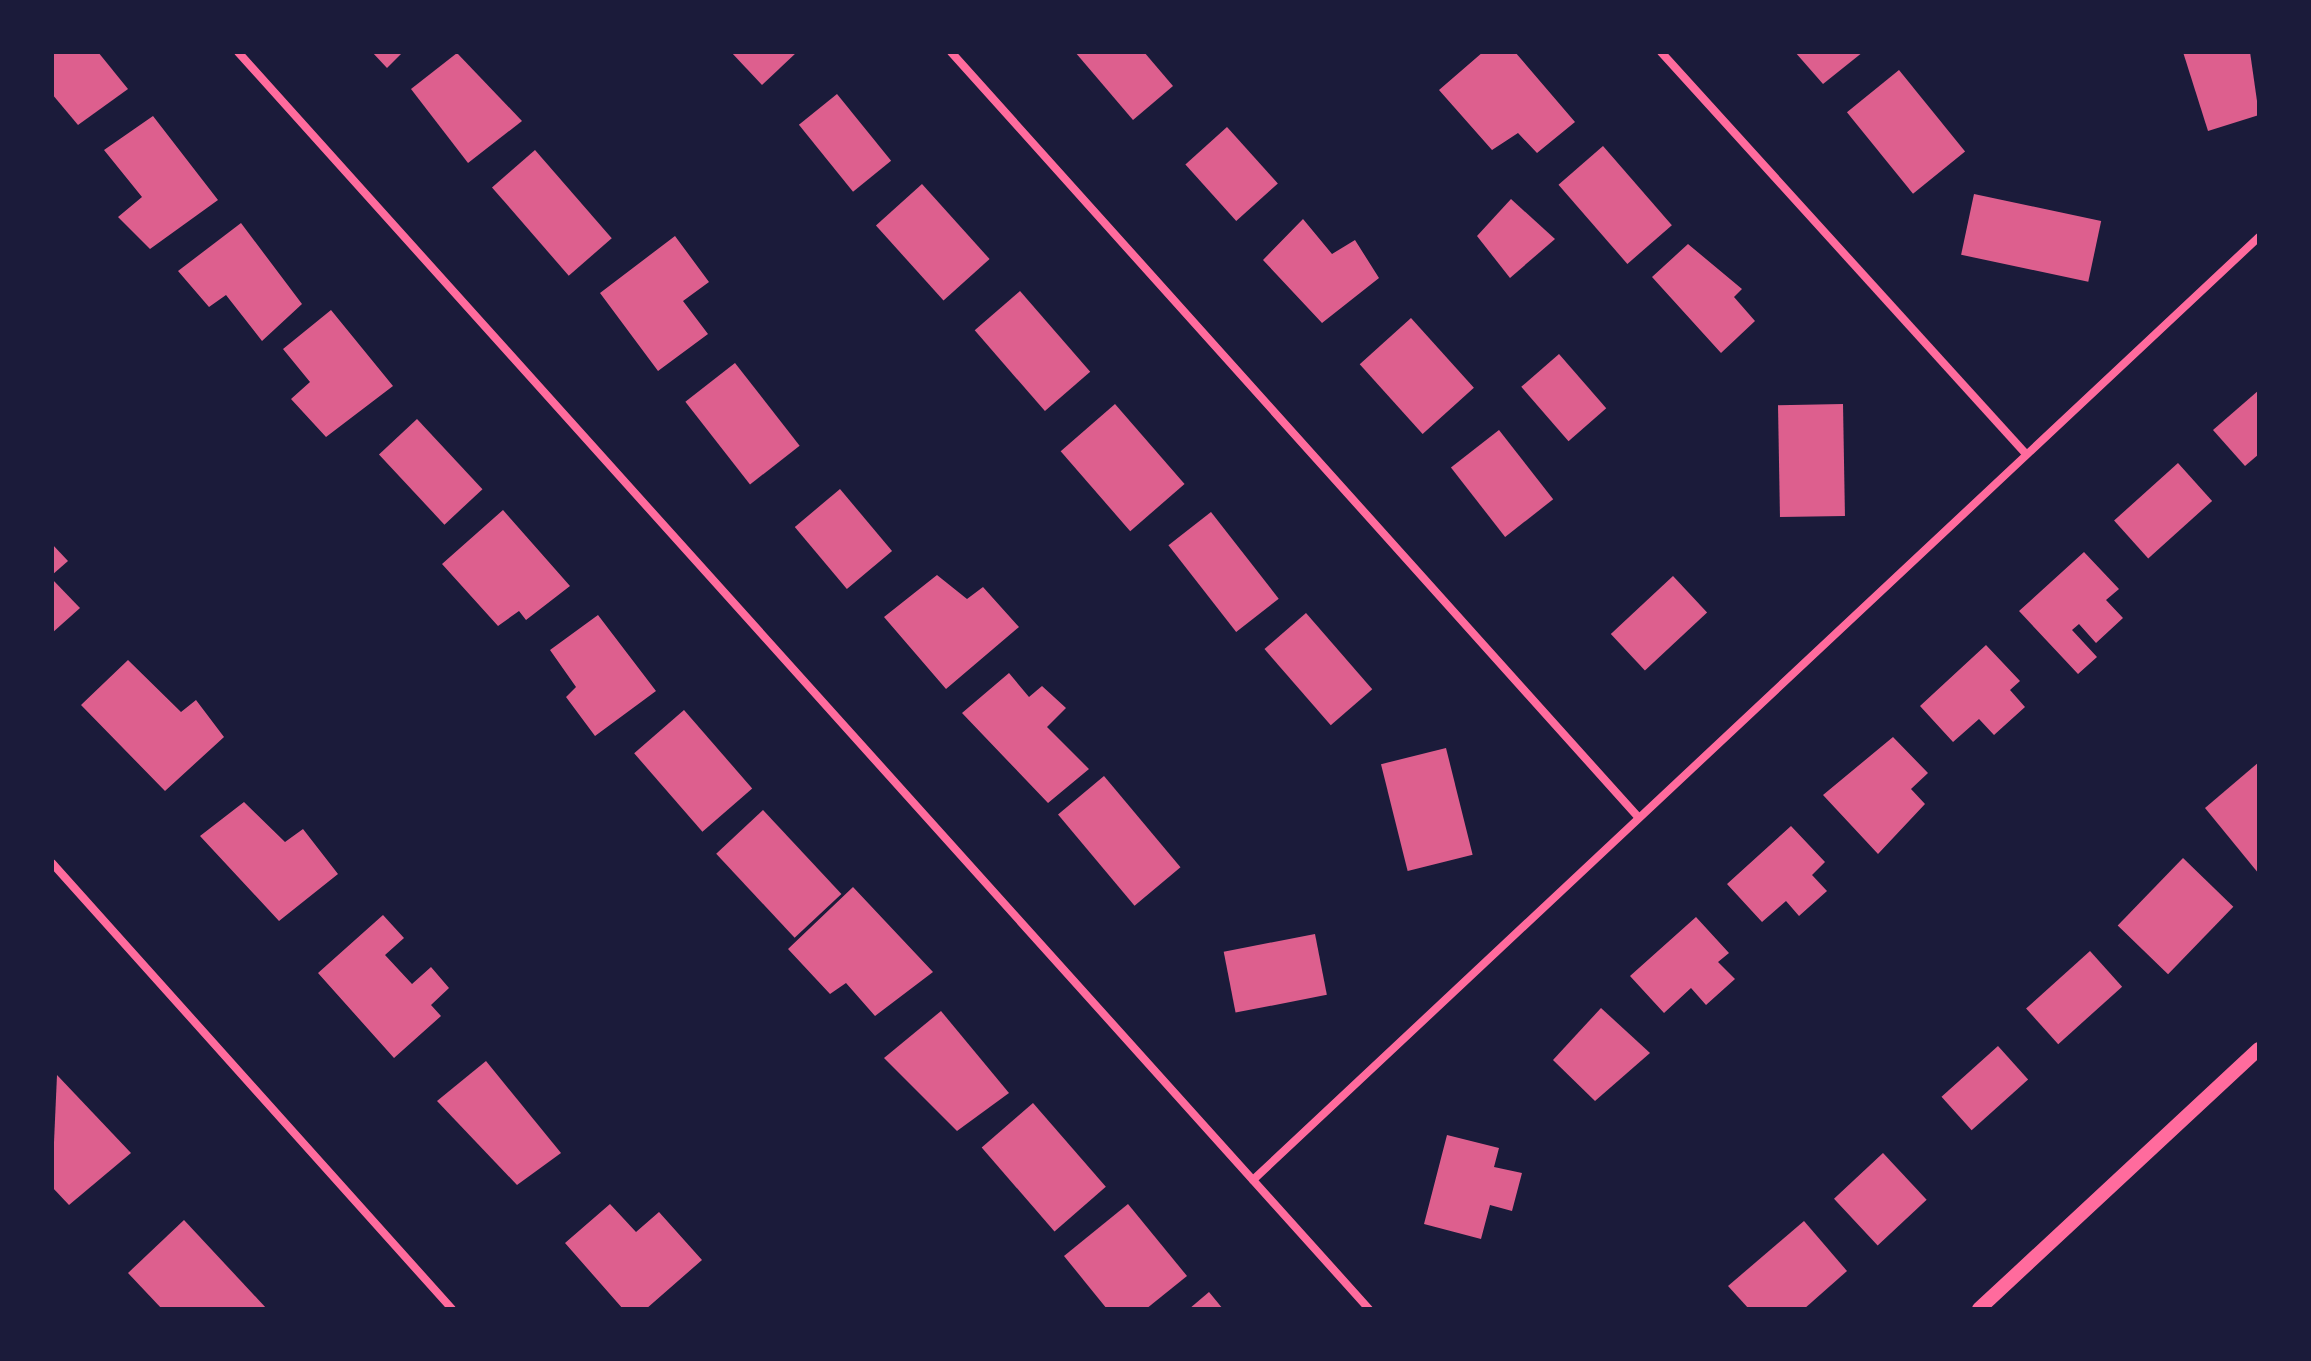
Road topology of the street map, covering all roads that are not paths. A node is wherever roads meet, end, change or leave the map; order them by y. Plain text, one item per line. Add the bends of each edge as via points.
1 (238, 52) edge
2 (951, 52) edge
3 (1661, 52) edge
4 (2259, 237) edge
5 (2026, 454) junction
6 (1638, 817) junction
7 (52, 863) edge
8 (2259, 1049) edge
9 (1253, 1180) junction
10 (452, 1309) edge
11 (1369, 1309) edge
12 (1979, 1309) edge

1 - 9 street
2 - 6 street
3 - 5 street
4 - 5 street
5 - 6 street
6 - 9 street
7 - 10 street
8 - 12 street
9 - 11 street

